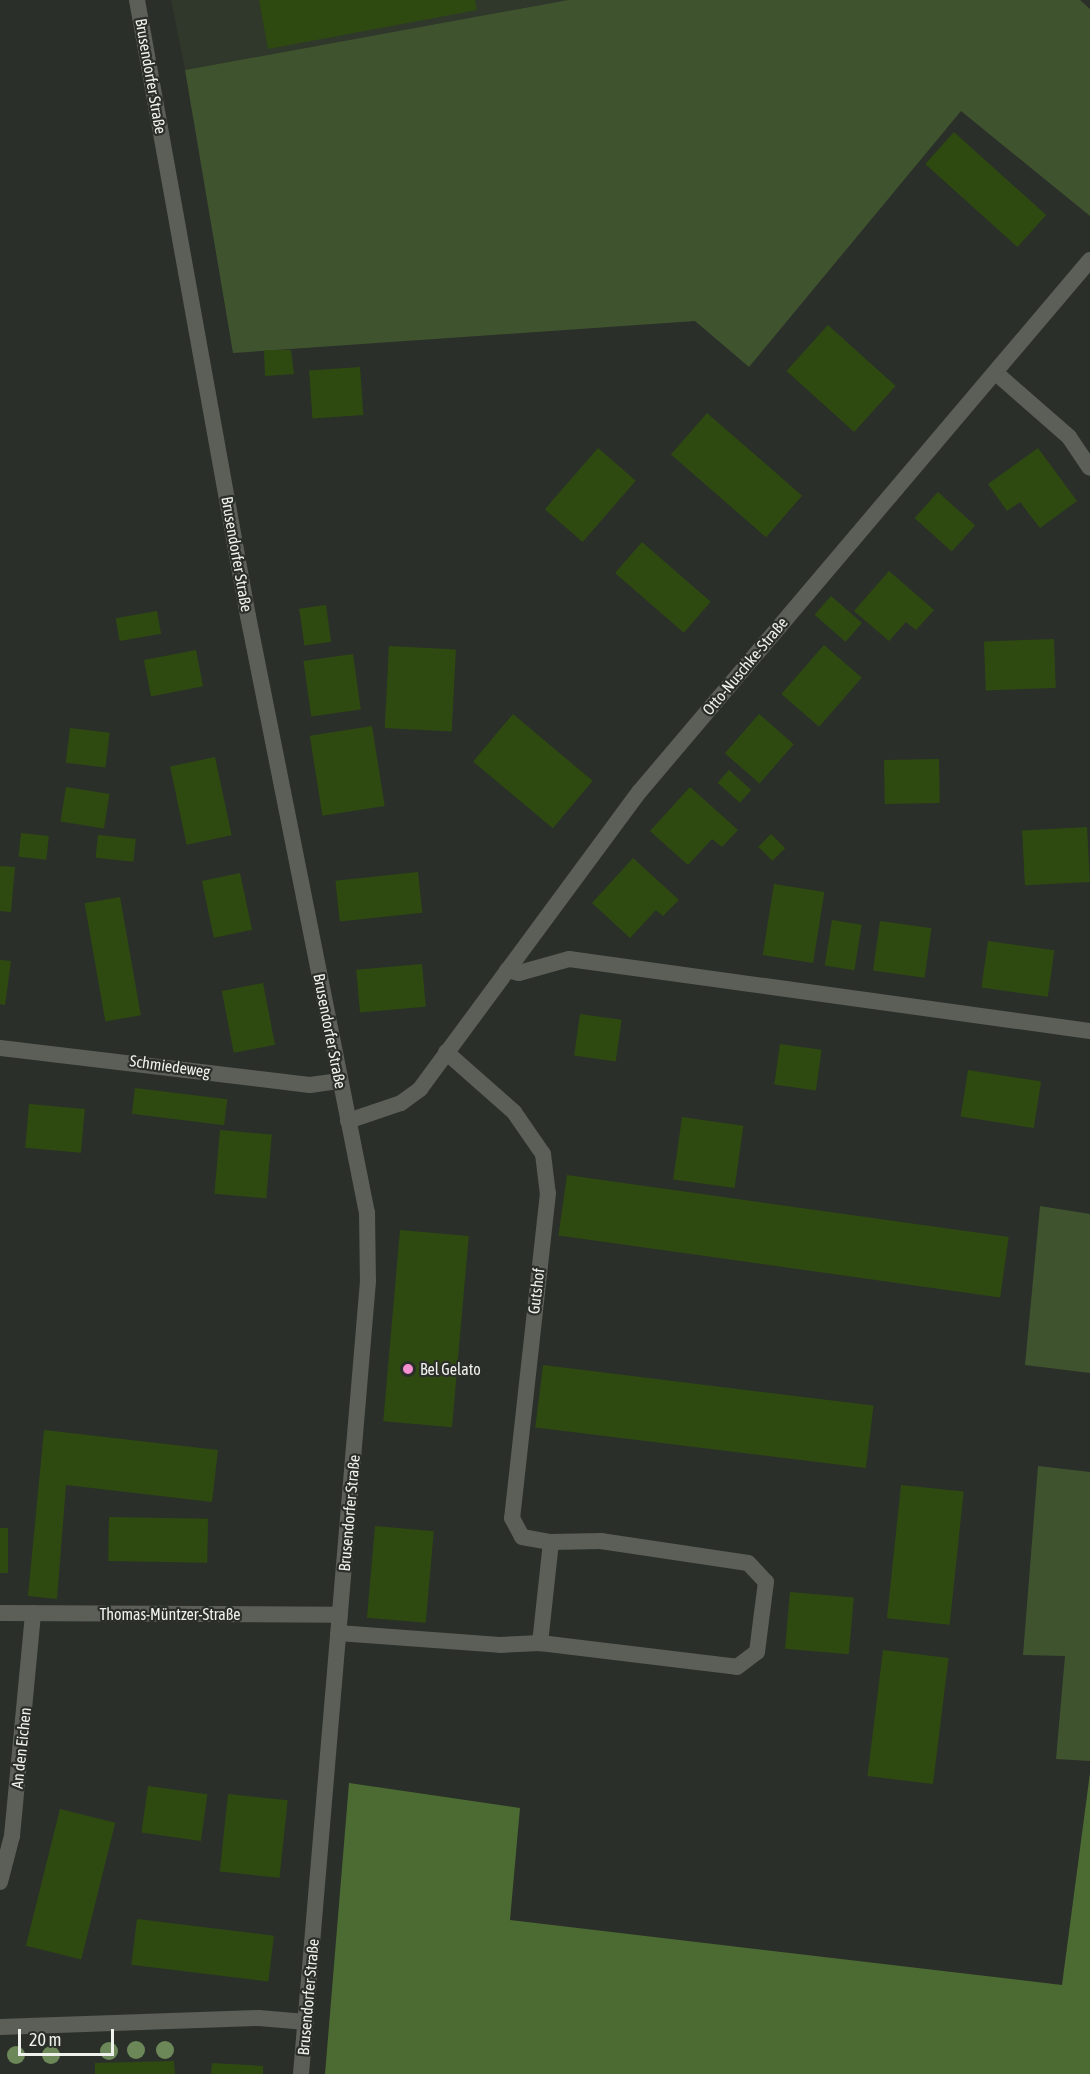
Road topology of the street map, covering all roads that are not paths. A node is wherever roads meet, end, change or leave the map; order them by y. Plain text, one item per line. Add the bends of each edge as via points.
1 (137, 0) edge
2 (1090, 260) edge
3 (996, 372) junction
4 (1090, 468) edge
5 (507, 970) junction
6 (1090, 1031) edge
7 (0, 1048) edge
8 (446, 1052) junction
9 (340, 1081) junction
10 (348, 1120) junction
11 (551, 1542) junction
12 (0, 1613) edge
13 (33, 1613) junction
14 (340, 1615) junction
15 (338, 1633) junction
16 (540, 1643) junction
17 (0, 1882) edge
18 (306, 2022) junction
19 (0, 2027) edge
20 (302, 2074) edge

1 - 9 street, Brusendorfer Straße
2 - 3 street, Otto-Nuschke-Straße
3 - 4 street via 1069,437
3 - 5 street, Otto-Nuschke-Straße via 640,792
5 - 6 street via 519,974 569,959
5 - 8 street, Otto-Nuschke-Straße
7 - 9 street, Schmiedeweg via 310,1085
8 - 10 street, Otto-Nuschke-Straße via 420,1089 401,1103
8 - 11 street, Gutshof via 514,1112 543,1154 548,1193 512,1518 522,1537
9 - 10 street, Brusendorfer Straße
10 - 14 street, Brusendorfer Straße via 367,1214 368,1281
11 - 16 street
11 - 16 street, Gutshof via 601,1541 713,1555 748,1563 766,1582 757,1652 737,1667
12 - 13 street, Thomas-Müntzer-Straße
13 - 14 street, Thomas-Müntzer-Straße
13 - 17 street, An den Eichen via 12,1836
14 - 15 street, Brusendorfer Straße
15 - 16 street, Gutshof via 500,1645
15 - 18 street, Brusendorfer Straße
18 - 19 street via 259,2018
18 - 20 street, Brusendorfer Straße

